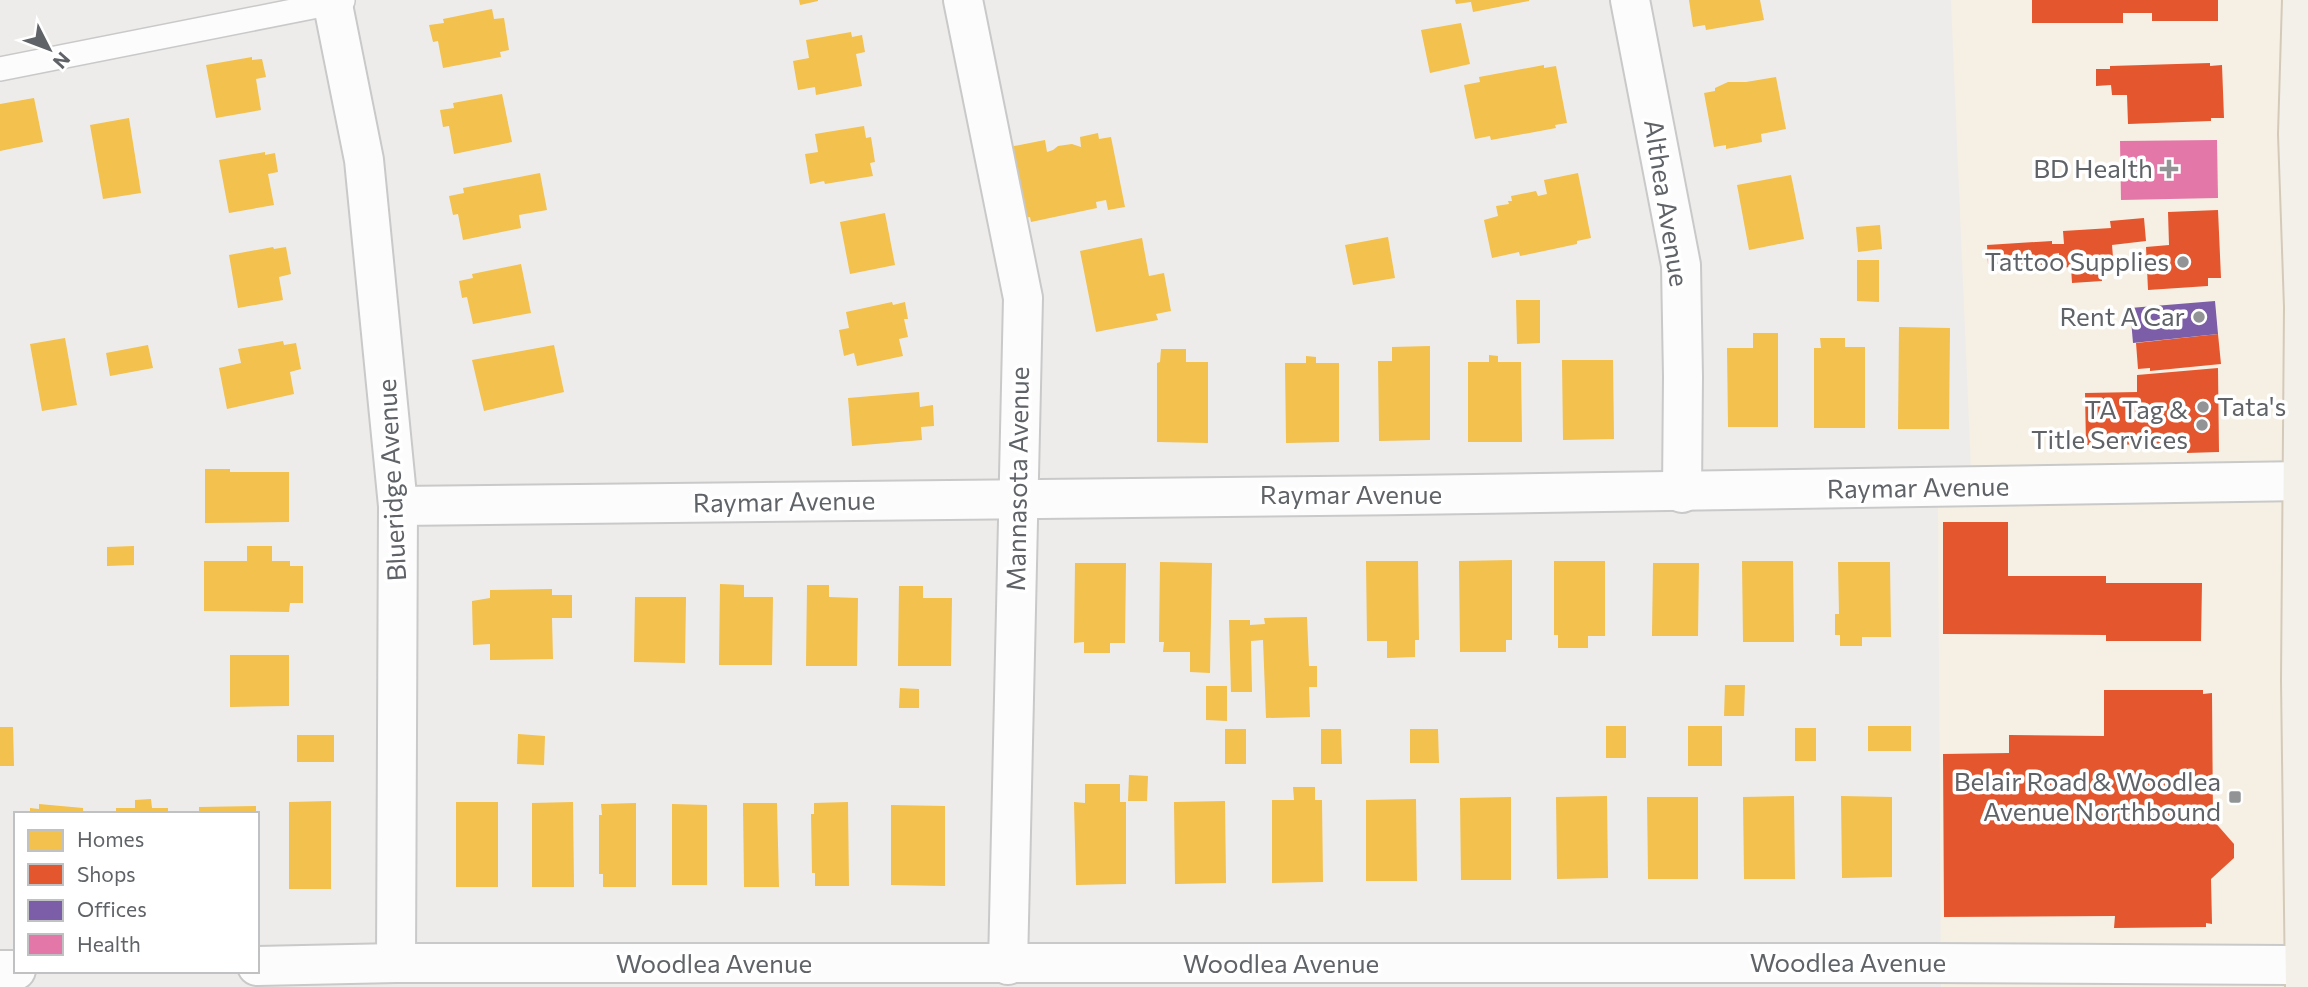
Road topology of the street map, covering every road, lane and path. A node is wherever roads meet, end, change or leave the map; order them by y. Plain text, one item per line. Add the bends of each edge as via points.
1 (963, 0) edge
2 (1630, 0) edge
3 (2302, 0) edge
4 (338, 1) edge
5 (0, 69) edge
6 (2306, 307) edge
7 (2306, 427) edge
8 (2304, 481) junction
9 (1682, 493) junction
10 (1017, 500) junction
11 (398, 506) junction
12 (396, 964) junction
13 (1008, 965) junction
14 (259, 966) edge
15 (1931, 975) edge
16 (2306, 980) edge

1 - 10 street, Mannasota Avenue via 1023,298
2 - 9 street, Althea Avenue via 1681,265
3 - 6 main road via 2298,134
4 - 5 lane
4 - 11 street, Blueridge Avenue via 364,160
6 - 7 main road
7 - 8 main road
8 - 9 street, Raymar Avenue
8 - 16 main road via 2301,681
9 - 10 street, Raymar Avenue
10 - 11 street, Raymar Avenue
10 - 13 street, Mannasota Avenue
11 - 12 street, Blueridge Avenue
12 - 13 street, Woodlea Avenue
12 - 14 street, Woodlea Avenue
13 - 15 street, Woodlea Avenue
15 - 16 street, Woodlea Avenue

